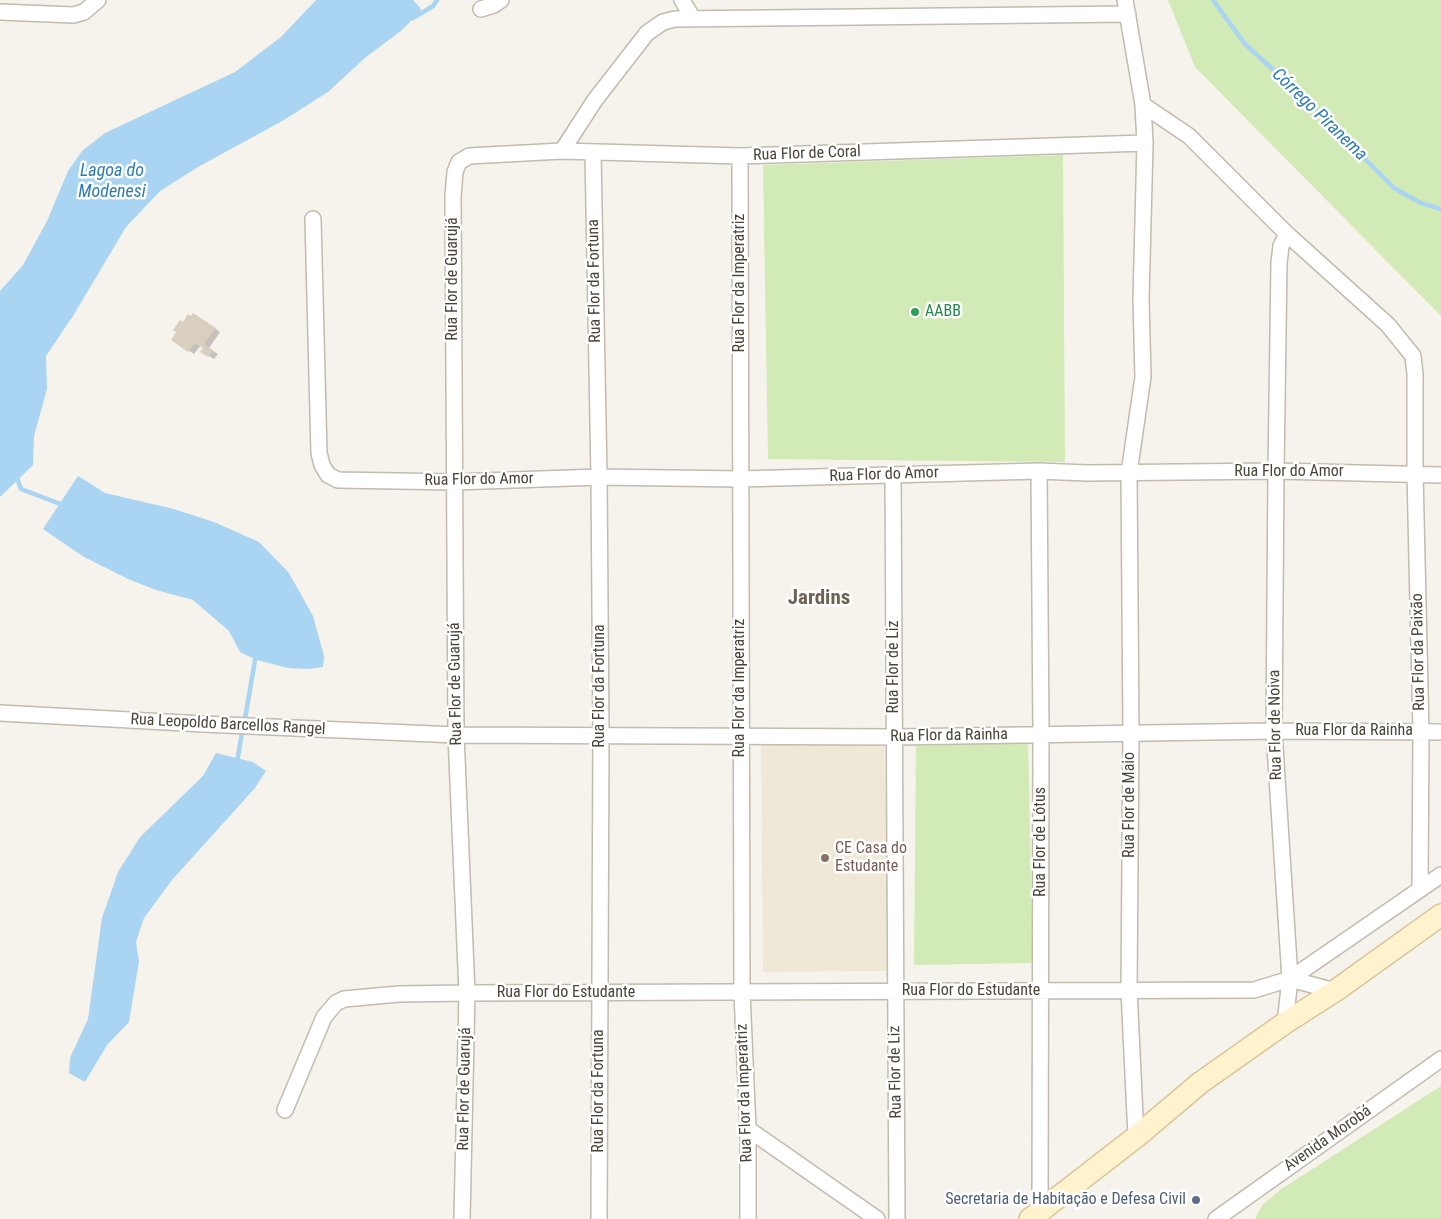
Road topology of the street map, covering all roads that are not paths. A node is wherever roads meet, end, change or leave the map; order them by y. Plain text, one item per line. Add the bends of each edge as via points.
1 (98, 0) edge
2 (501, 0) edge
3 (682, 0) edge
4 (1127, 7) edge
5 (481, 9) dead end
6 (0, 12) edge
7 (692, 17) junction
8 (1143, 105) junction
9 (1145, 143) junction
10 (562, 151) junction
11 (593, 153) junction
12 (469, 156) joint
13 (740, 156) junction
14 (313, 219) dead end
15 (1286, 234) junction
16 (1039, 471) junction
17 (1276, 471) junction
18 (1129, 473) junction
19 (1415, 474) junction
20 (893, 475) junction
21 (1441, 475) edge
22 (599, 477) junction
23 (740, 479) junction
24 (455, 482) junction
25 (0, 713) edge
26 (1274, 731) junction
27 (1421, 732) junction
28 (1441, 732) edge
29 (1131, 733) junction
30 (1041, 734) junction
31 (456, 735) junction
32 (740, 735) junction
33 (601, 736) junction
34 (895, 737) junction
35 (1441, 875) edge
36 (1420, 889) junction
37 (1441, 915) edge
38 (1290, 979) junction
39 (1129, 990) junction
40 (895, 992) junction
41 (1041, 992) junction
42 (1336, 992) junction
43 (467, 993) junction
44 (600, 993) junction
45 (742, 993) junction
46 (1285, 1023) junction
47 (1441, 1060) edge
48 (284, 1110) dead end
49 (748, 1129) junction
50 (1136, 1137) junction
51 (1035, 1216) edge
52 (462, 1219) edge
53 (599, 1219) edge
54 (748, 1219) edge
55 (877, 1219) edge
56 (897, 1219) edge
57 (1216, 1219) edge

1 - 6 street via 84,12 73,15
2 - 5 street
3 - 7 street
4 - 7 street
4 - 8 street, Rua Flor de Maio
7 - 10 street via 675,18 647,32 595,100
8 - 9 street, Rua Flor de Maio
8 - 15 street, Rua Flor da Paixão via 1189,136
9 - 13 street, Rua Flor de Coral
9 - 18 street, Rua Flor de Maio via 1141,299 1143,377
10 - 11 street, Rua Flor de Coral
10 - 12 street, Rua Flor de Coral
11 - 13 street, Rua Flor de Coral
11 - 22 street, Rua Flor da Fortuna
12 - 24 street, Rua Flor de Guarujá via 459,162 455,172 453,196
13 - 23 street, Rua Flor da Imperatriz
14 - 24 street, Rua Flor do Amor via 319,453 322,465 328,475 338,480
15 - 17 street, Rua Flor de Noiva via 1280,263
15 - 19 street, Rua Flor da Paixão via 1388,325 1412,356 1415,374
16 - 18 street, Rua Flor do Amor
16 - 20 street, Rua Flor do Amor
16 - 30 street, Rua Flor de Lótus
17 - 18 street, Rua Flor do Amor
17 - 19 street, Rua Flor do Amor
17 - 26 street, Rua Flor de Noiva
18 - 29 street, Rua Flor de Maio
19 - 21 street, Rua Flor do Amor
19 - 27 street, Rua Flor da Paixão
20 - 23 street, Rua Flor do Amor
20 - 34 street, Rua Flor de Liz
22 - 23 street, Rua Flor do Amor
22 - 24 street, Rua Flor do Amor
22 - 33 street, Rua Flor da Fortuna
23 - 32 street, Rua Flor da Imperatriz
24 - 31 street, Rua Flor de Guarujá
25 - 31 street, Rua Leopoldo Barcellos Rangel
26 - 27 street, Rua Flor da Rainha
26 - 29 street, Rua Flor da Rainha
26 - 38 street, Rua Flor de Noiva
27 - 28 street, Rua Flor da Rainha
27 - 36 street, Rua Flor da Paixão
29 - 30 street, Rua Flor da Rainha
29 - 39 street, Rua Flor de Maio
30 - 34 street, Rua Flor da Rainha
30 - 41 street, Rua Flor de Lótus
31 - 33 street, Rua Flor da Rainha
31 - 43 street, Rua Flor de Guarujá
32 - 33 street, Rua Flor da Rainha
32 - 34 street, Rua Flor da Rainha
32 - 45 street, Rua Flor da Imperatriz
33 - 44 street, Rua Flor da Fortuna
34 - 40 street, Rua Flor de Liz
35 - 36 street, Rua Flor do Estudante
36 - 38 street, Rua Flor do Estudante
37 - 42 main road
38 - 39 street, Rua Flor do Estudante via 1254,990
38 - 42 street
38 - 46 street, Rua Flor de Noiva
39 - 41 street, Rua Flor do Estudante
39 - 50 street, Rua Flor de Maio
40 - 41 street, Rua Flor do Estudante
40 - 45 street, Rua Flor do Estudante
40 - 56 street, Rua Flor de Liz
41 - 51 street, Rua Flor de Lótus
42 - 46 main road
43 - 44 street, Rua Flor do Estudante
43 - 48 street, Rua Flor do Estudante via 359,997 336,1003 324,1017
43 - 52 street, Rua Flor de Guarujá
44 - 45 street, Rua Flor do Estudante
44 - 53 street, Rua Flor da Fortuna
45 - 49 street, Rua Flor da Imperatriz
46 - 50 main road via 1200,1084
47 - 57 street, Avenida Morobá
49 - 54 street, Rua Flor da Imperatriz
49 - 55 street
50 - 51 main road

